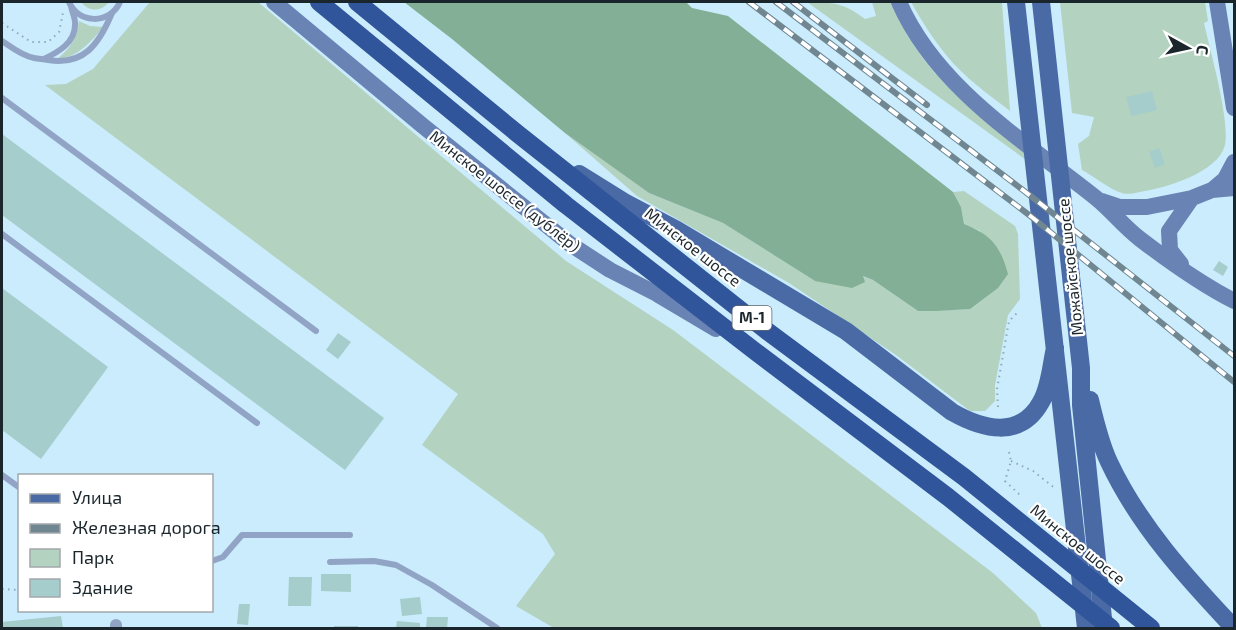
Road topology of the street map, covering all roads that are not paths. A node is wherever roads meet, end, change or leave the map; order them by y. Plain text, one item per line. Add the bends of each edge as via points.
1 (120, 2) edge
2 (274, 2) edge
3 (319, 2) edge
4 (357, 2) edge
5 (899, 2) edge
6 (1016, 2) edge
7 (1041, 2) edge
8 (1217, 2) edge
9 (70, 4) edge
10 (112, 13) junction
11 (2, 41) edge
12 (43, 59) junction
13 (2, 98) edge
14 (1234, 108) edge
15 (518, 134) junction
16 (1234, 162) edge
17 (1234, 188) edge
18 (1212, 190) junction
19 (1192, 198) junction
20 (1098, 200) junction
21 (2, 234) edge
22 (1184, 269) junction
23 (1234, 302) edge
24 (316, 332) dead end
25 (1055, 348) junction
26 (756, 352) junction
27 (1081, 368) junction
28 (256, 423) dead end
29 (2, 475) edge
30 (18, 487) edge
31 (350, 535) dead end
32 (213, 561) edge
33 (330, 562) dead end
34 (497, 628) edge
35 (1086, 628) edge
36 (1104, 628) edge
37 (1111, 628) edge
38 (1151, 628) edge
39 (1234, 628) edge

1 - 10 lane
2 - 26 street, Минское шоссе (дублёр) via 570,244
3 - 26 highway, М-1 via 566,205
4 - 15 highway, Минское шоссе / М-1
5 - 20 street via 908,24 947,75 1029,148
6 - 25 main road, Можайское шоссе
7 - 27 main road, Можайское шоссе
8 - 14 street
9 - 10 lane via 77,13 94,19
9 - 12 lane via 76,26 69,43
10 - 12 lane via 89,51 64,62
11 - 12 lane via 25,56
13 - 24 lane
15 - 25 main road via 624,202 846,331 967,421 1004,428 1031,414 1041,402
15 - 38 highway, Минское шоссе / М-1 via 767,331 964,477
16 - 18 street
17 - 18 street
18 - 19 street
19 - 20 street via 1136,208
19 - 22 street via 1169,231 1170,250
20 - 22 street via 1138,238
21 - 28 lane
22 - 23 street
25 - 35 main road, Можайское шоссе
26 - 37 highway, М-1 via 948,497
27 - 36 main road, Можайское шоссе via 1081,405
27 - 39 main road via 1108,461 1130,503 1159,544
29 - 30 lane
31 - 32 lane via 242,535 223,557
33 - 34 lane via 396,565

